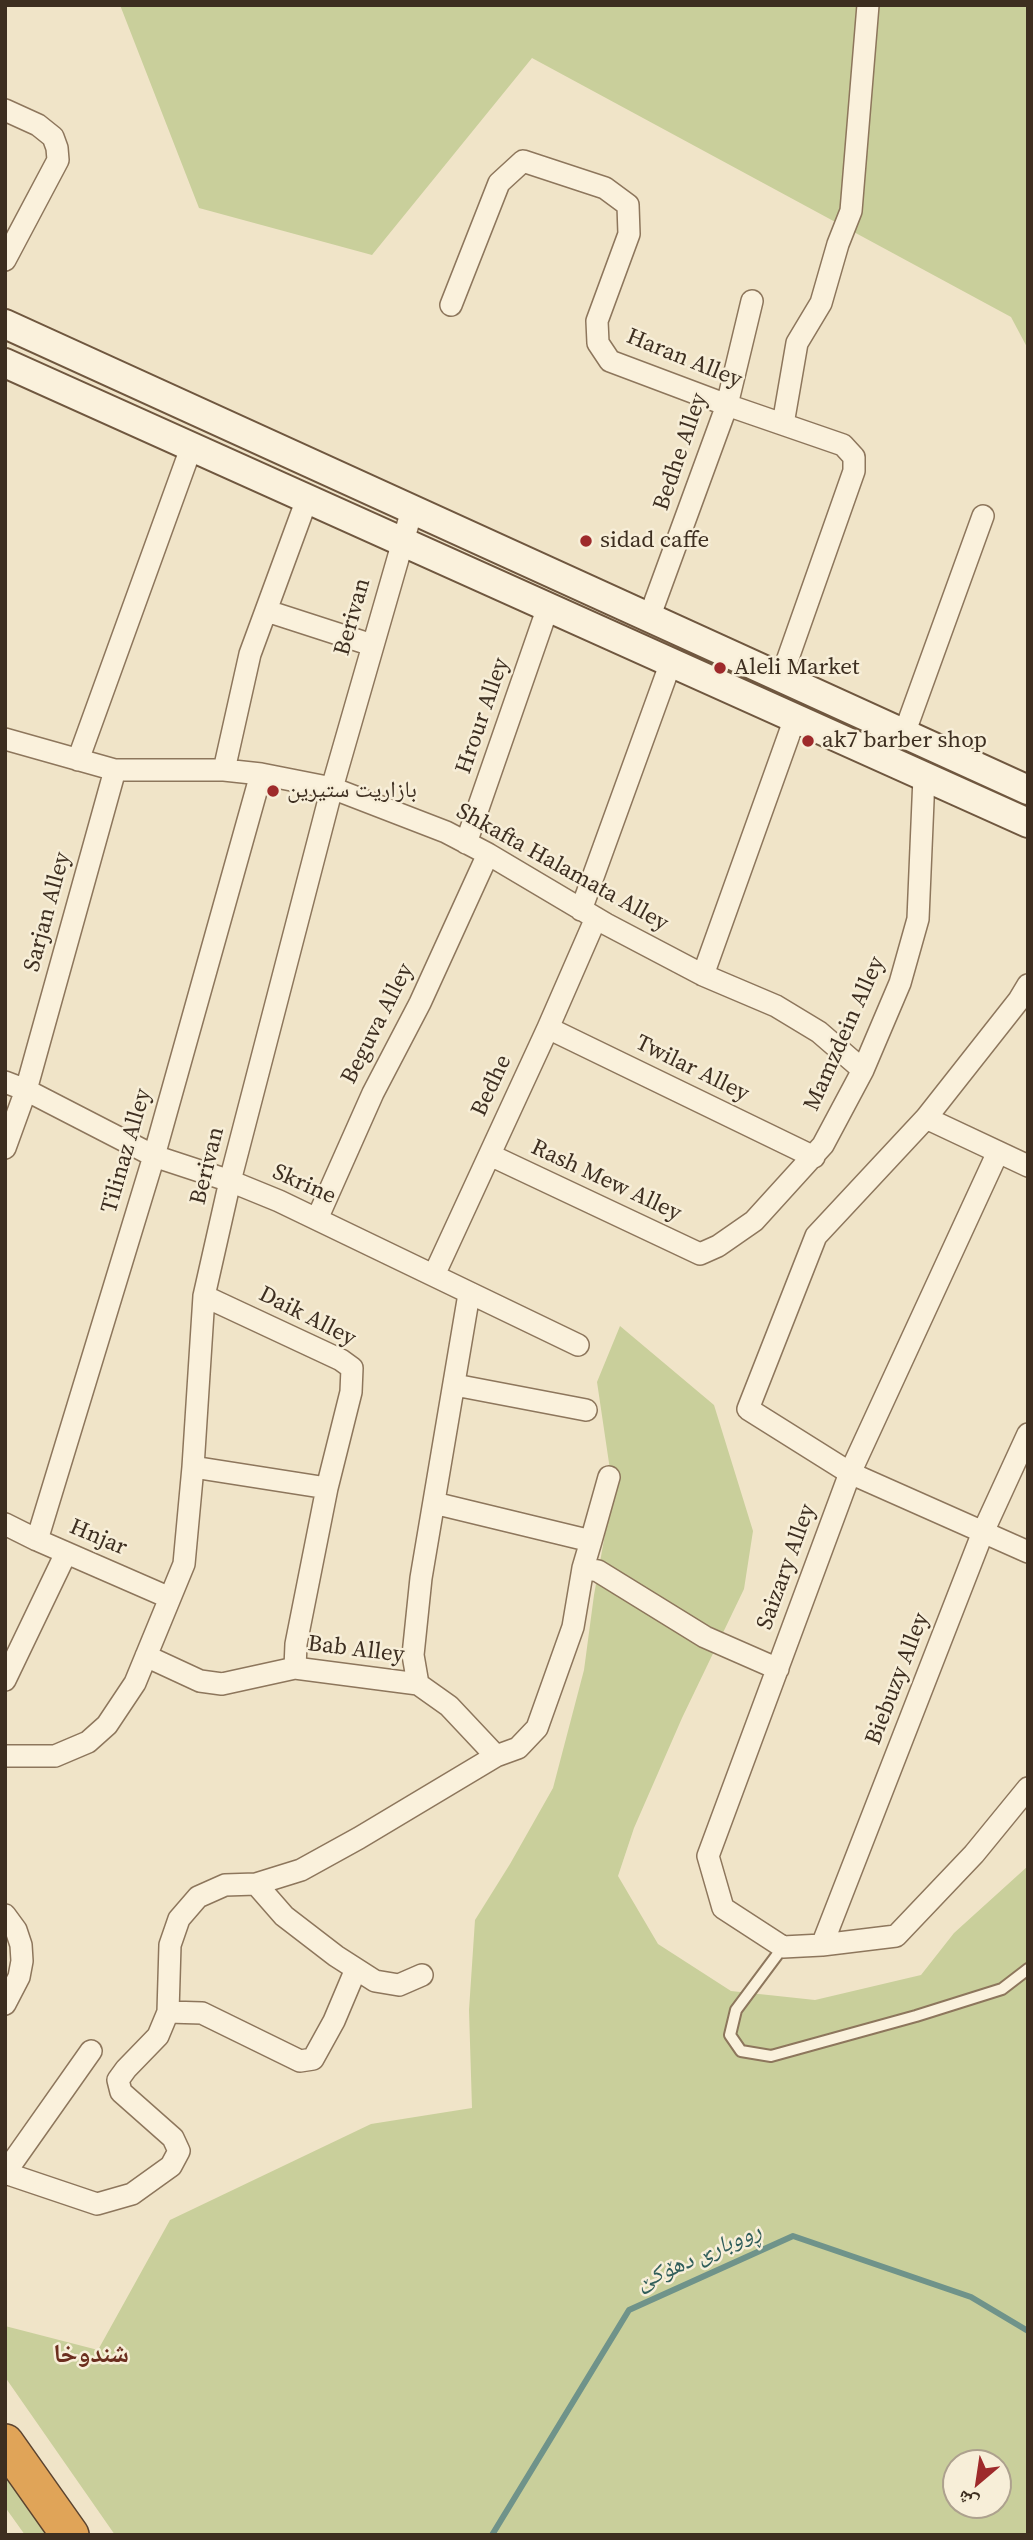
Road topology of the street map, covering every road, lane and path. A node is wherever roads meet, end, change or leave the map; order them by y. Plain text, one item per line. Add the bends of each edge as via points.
1 (868, 5) edge
2 (5, 110) edge
3 (5, 260) edge
4 (752, 301) dead end
5 (451, 305) dead end
6 (5, 324) edge
7 (5, 363) edge
8 (727, 405) junction
9 (783, 424) junction
10 (191, 448) junction
11 (307, 499) junction
12 (412, 510) junction
13 (983, 516) dead end
14 (402, 540) junction
15 (548, 607) junction
16 (267, 611) junction
17 (649, 618) junction
18 (372, 645) junction
19 (671, 662) junction
20 (782, 678) junction
21 (795, 718) junction
22 (904, 734) junction
23 (5, 739) edge
24 (78, 760) junction
25 (115, 770) junction
26 (224, 770) junction
27 (261, 774) junction
28 (925, 777) junction
29 (332, 788) junction
30 (1028, 790) edge
31 (1028, 823) edge
32 (466, 843) junction
33 (488, 854) junction
34 (588, 914) junction
35 (703, 975) junction
36 (1028, 985) edge
37 (548, 1028) junction
38 (863, 1070) junction
39 (5, 1082) edge
40 (26, 1090) junction
41 (926, 1118) junction
42 (5, 1148) edge
43 (998, 1152) junction
44 (490, 1155) junction
45 (154, 1156) junction
46 (814, 1157) junction
47 (1028, 1166) edge
48 (230, 1181) junction
49 (317, 1219) junction
50 (700, 1254) joint
51 (434, 1275) junction
52 (468, 1294) junction
53 (204, 1296) junction
54 (578, 1345) dead end
55 (455, 1385) junction
56 (586, 1410) dead end
57 (1028, 1434) edge
58 (193, 1468) junction
59 (850, 1473) junction
60 (609, 1477) dead end
61 (327, 1488) junction
62 (435, 1503) junction
63 (5, 1524) edge
64 (983, 1532) junction
65 (37, 1540) junction
66 (591, 1541) junction
67 (1028, 1552) edge
68 (66, 1553) junction
69 (583, 1568) junction
70 (170, 1598) junction
71 (146, 1656) junction
72 (295, 1668) junction
73 (778, 1669) junction
74 (5, 1680) edge
75 (418, 1684) junction
76 (5, 1756) edge
77 (496, 1756) junction
78 (1028, 1788) edge
79 (256, 1884) junction
80 (5, 1915) edge
81 (822, 1945) junction
82 (783, 1947) junction
83 (356, 1969) junction
84 (1028, 1969) edge
85 (422, 1975) dead end
86 (5, 2004) edge
87 (168, 2011) junction
88 (91, 2051) dead end
89 (5, 2173) edge
90 (5, 2443) edge
91 (70, 2535) edge

1 - 9 street via 851,211 821,303 797,343
2 - 3 street via 38,125 58,148 52,173
4 - 8 street, Bedhe Alley
5 - 8 street, Haran Alley via 499,183 523,161 605,188 628,205 629,234 597,321 598,344 610,361
6 - 12 street
7 - 10 street
8 - 9 street, Haran Alley
8 - 17 street, Bedhe Alley
9 - 20 street, Haran Alley via 843,445 854,457 854,471
10 - 11 street
10 - 24 street
11 - 14 street
11 - 16 street
12 - 14 street, Berivan
12 - 17 street
13 - 22 street
14 - 15 street
14 - 18 street, Berivan
15 - 19 street
15 - 32 street, Hrour Alley
16 - 18 street
16 - 26 street via 250,654
17 - 20 street
18 - 29 street, Berivan
19 - 21 street
19 - 34 street
20 - 22 street
21 - 28 street
21 - 35 street
22 - 30 street
23 - 24 street, Shkafta Halamata Alley
24 - 25 street, Shkafta Halamata Alley
25 - 26 street, Shkafta Halamata Alley
25 - 40 street, Sarjan Alley
26 - 27 street, Shkafta Halamata Alley
27 - 29 street, Shkafta Halamata Alley
27 - 45 street, Tilinaz Alley
28 - 31 street
28 - 38 street, Mamzdein Alley via 918,919 900,983
29 - 32 street, Shkafta Halamata Alley
29 - 48 street, Berivan
32 - 33 street, Shkafta Halamata Alley
33 - 34 street, Shkafta Halamata Alley
33 - 49 street, Beguva Alley
34 - 35 street, Shkafta Halamata Alley
34 - 37 street, Bedhe
35 - 38 street, Shkafta Halamata Alley via 819,1032
36 - 41 street
37 - 44 street, Bedhe
37 - 46 street, Twilar Alley
38 - 46 street, Mamzdein Alley
39 - 40 street, Skrine
40 - 42 street, Sarjan Alley
40 - 45 street, Skrine
41 - 43 street
41 - 59 street via 816,1237 748,1409
43 - 47 street
43 - 59 street, Saizary Alley
44 - 50 street, Rash Mew Alley
44 - 51 street, Bedhe
45 - 48 street, Skrine
45 - 65 street, Tilinaz Alley
46 - 50 street, Mamzdein Alley via 754,1221
48 - 49 street, Skrine
48 - 53 street, Berivan
49 - 51 street, Skrine
51 - 52 street, Skrine
52 - 54 street, Skrine
52 - 55 street
53 - 58 street, Berivan
53 - 61 street, Daik Alley via 352,1368 351,1392
55 - 56 street
55 - 62 street
57 - 64 street, Biebuzy Alley
58 - 61 street
58 - 70 street, Berivan via 184,1563
59 - 64 street
59 - 73 street, Saizary Alley
60 - 66 street
61 - 72 street, Daik Alley
62 - 66 street
62 - 75 street via 413,1655
63 - 65 street, Hnjar
64 - 67 street
64 - 81 street, Biebuzy Alley
65 - 68 street, Hnjar
66 - 69 street
68 - 70 street, Hnjar
68 - 74 street
69 - 73 street via 598,1571 705,1637
69 - 77 street via 573,1626 537,1728 518,1748
70 - 71 street, Berivan
71 - 72 street, Bab Alley via 200,1681 222,1684
71 - 76 street, Berivan via 135,1683 107,1725 88,1742 55,1756
72 - 75 street, Bab Alley
73 - 82 street, Saizary Alley via 708,1856 723,1908
75 - 77 street, Bab Alley via 449,1706
77 - 79 street via 301,1870
78 - 81 street via 974,1854 896,1936
79 - 83 street via 284,1916
79 - 87 street via 225,1885 198,1897 179,1919 170,1945
80 - 86 street via 16,1930 22,1961
81 - 82 street
82 - 84 lane via 736,2010 730,2035 741,2051 771,2056 916,2016 1002,1989
83 - 85 street via 375,1981 399,1985
83 - 87 street via 313,2059 300,2061 202,2013
87 - 89 street via 158,2036 118,2080 121,2092 173,2138 179,2151 171,2166 132,2194 97,2204
88 - 89 street
90 - 91 highway

